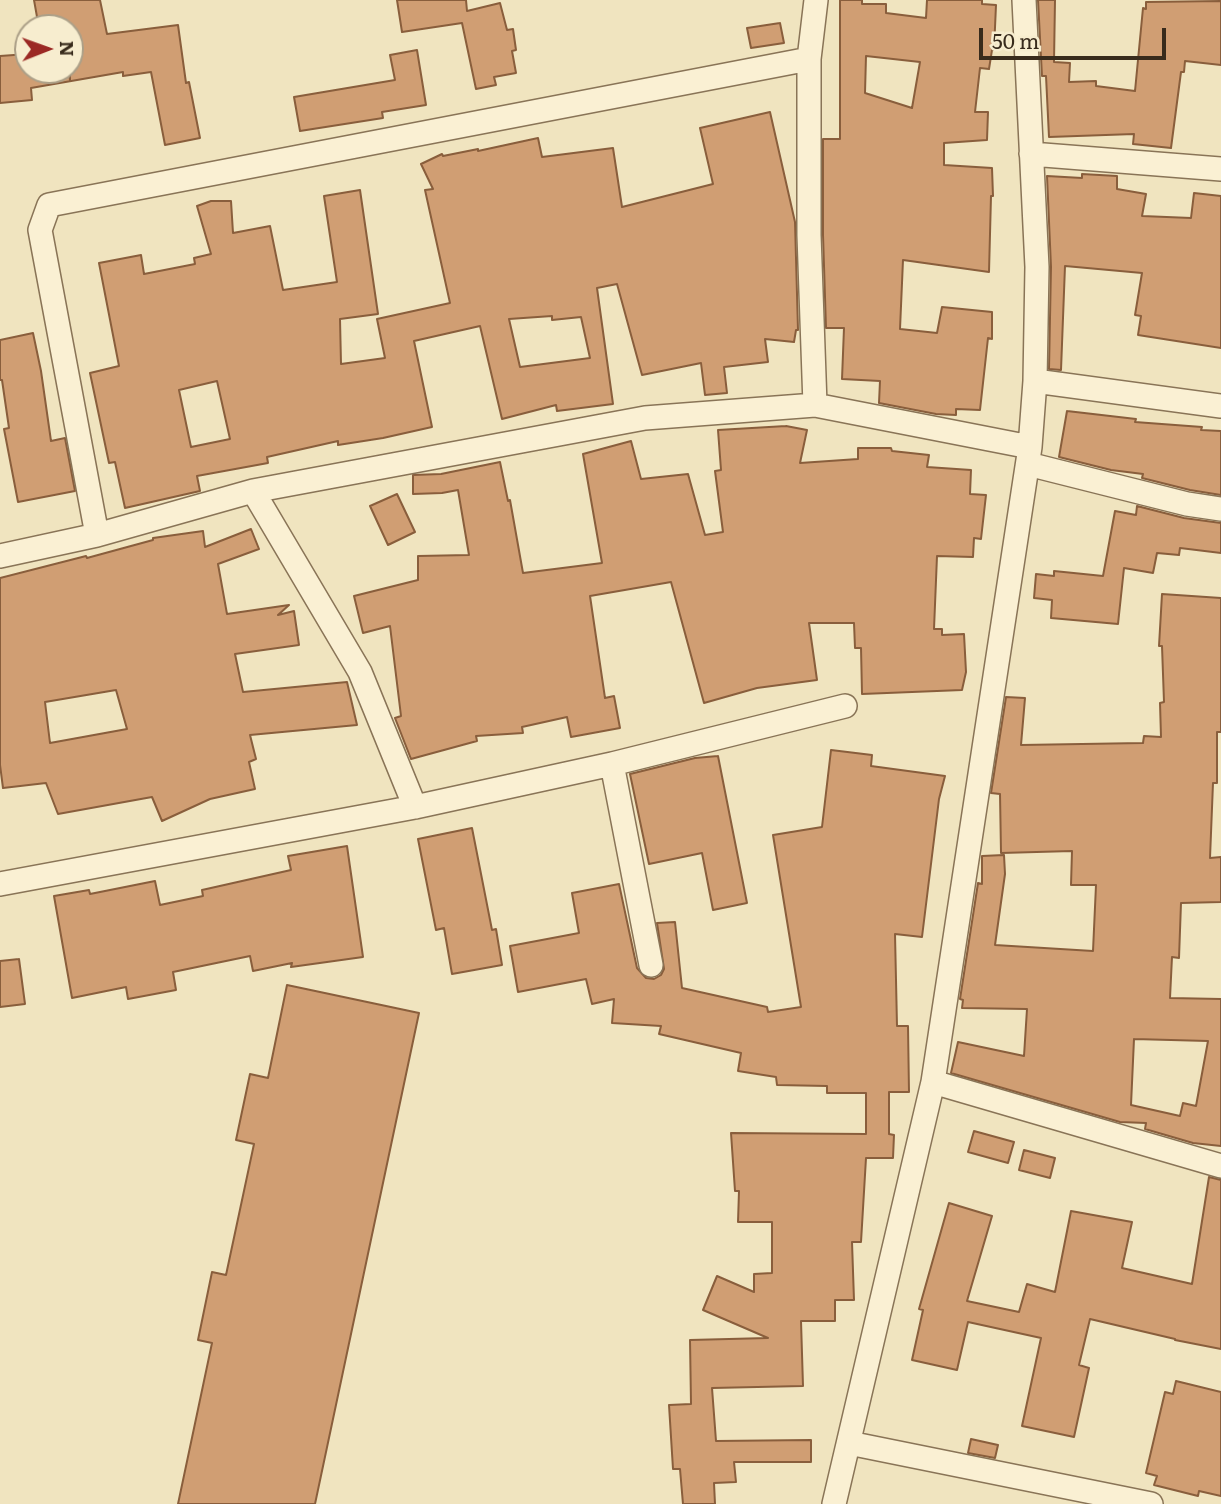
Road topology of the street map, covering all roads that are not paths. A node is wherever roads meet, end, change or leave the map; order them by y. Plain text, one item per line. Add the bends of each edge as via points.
1 (816, 0) edge
2 (1024, 0) edge
3 (809, 59) junction
4 (1031, 154) junction
5 (1221, 169) edge
6 (1035, 381) junction
7 (815, 405) junction
8 (1221, 406) edge
9 (1029, 455) junction
10 (253, 491) junction
11 (1221, 509) edge
12 (97, 535) junction
13 (0, 556) edge
14 (845, 706) dead end
15 (612, 764) junction
16 (415, 807) junction
17 (0, 884) edge
18 (651, 965) dead end
19 (933, 1082) junction
20 (1221, 1166) edge
21 (849, 1443) junction
22 (834, 1504) edge
23 (1151, 1504) edge

1 - 3 street
2 - 4 street
3 - 7 street
3 - 12 street via 49,205 40,230
4 - 5 street
4 - 6 street via 1037,267
6 - 8 street
6 - 9 street
7 - 9 street
7 - 10 street via 645,418
9 - 11 street via 1187,504
9 - 19 street
10 - 12 street
10 - 16 street via 360,672
12 - 13 street
14 - 15 street
15 - 16 street
15 - 18 street
16 - 17 street
19 - 20 street
19 - 21 street
21 - 22 street
21 - 23 street

